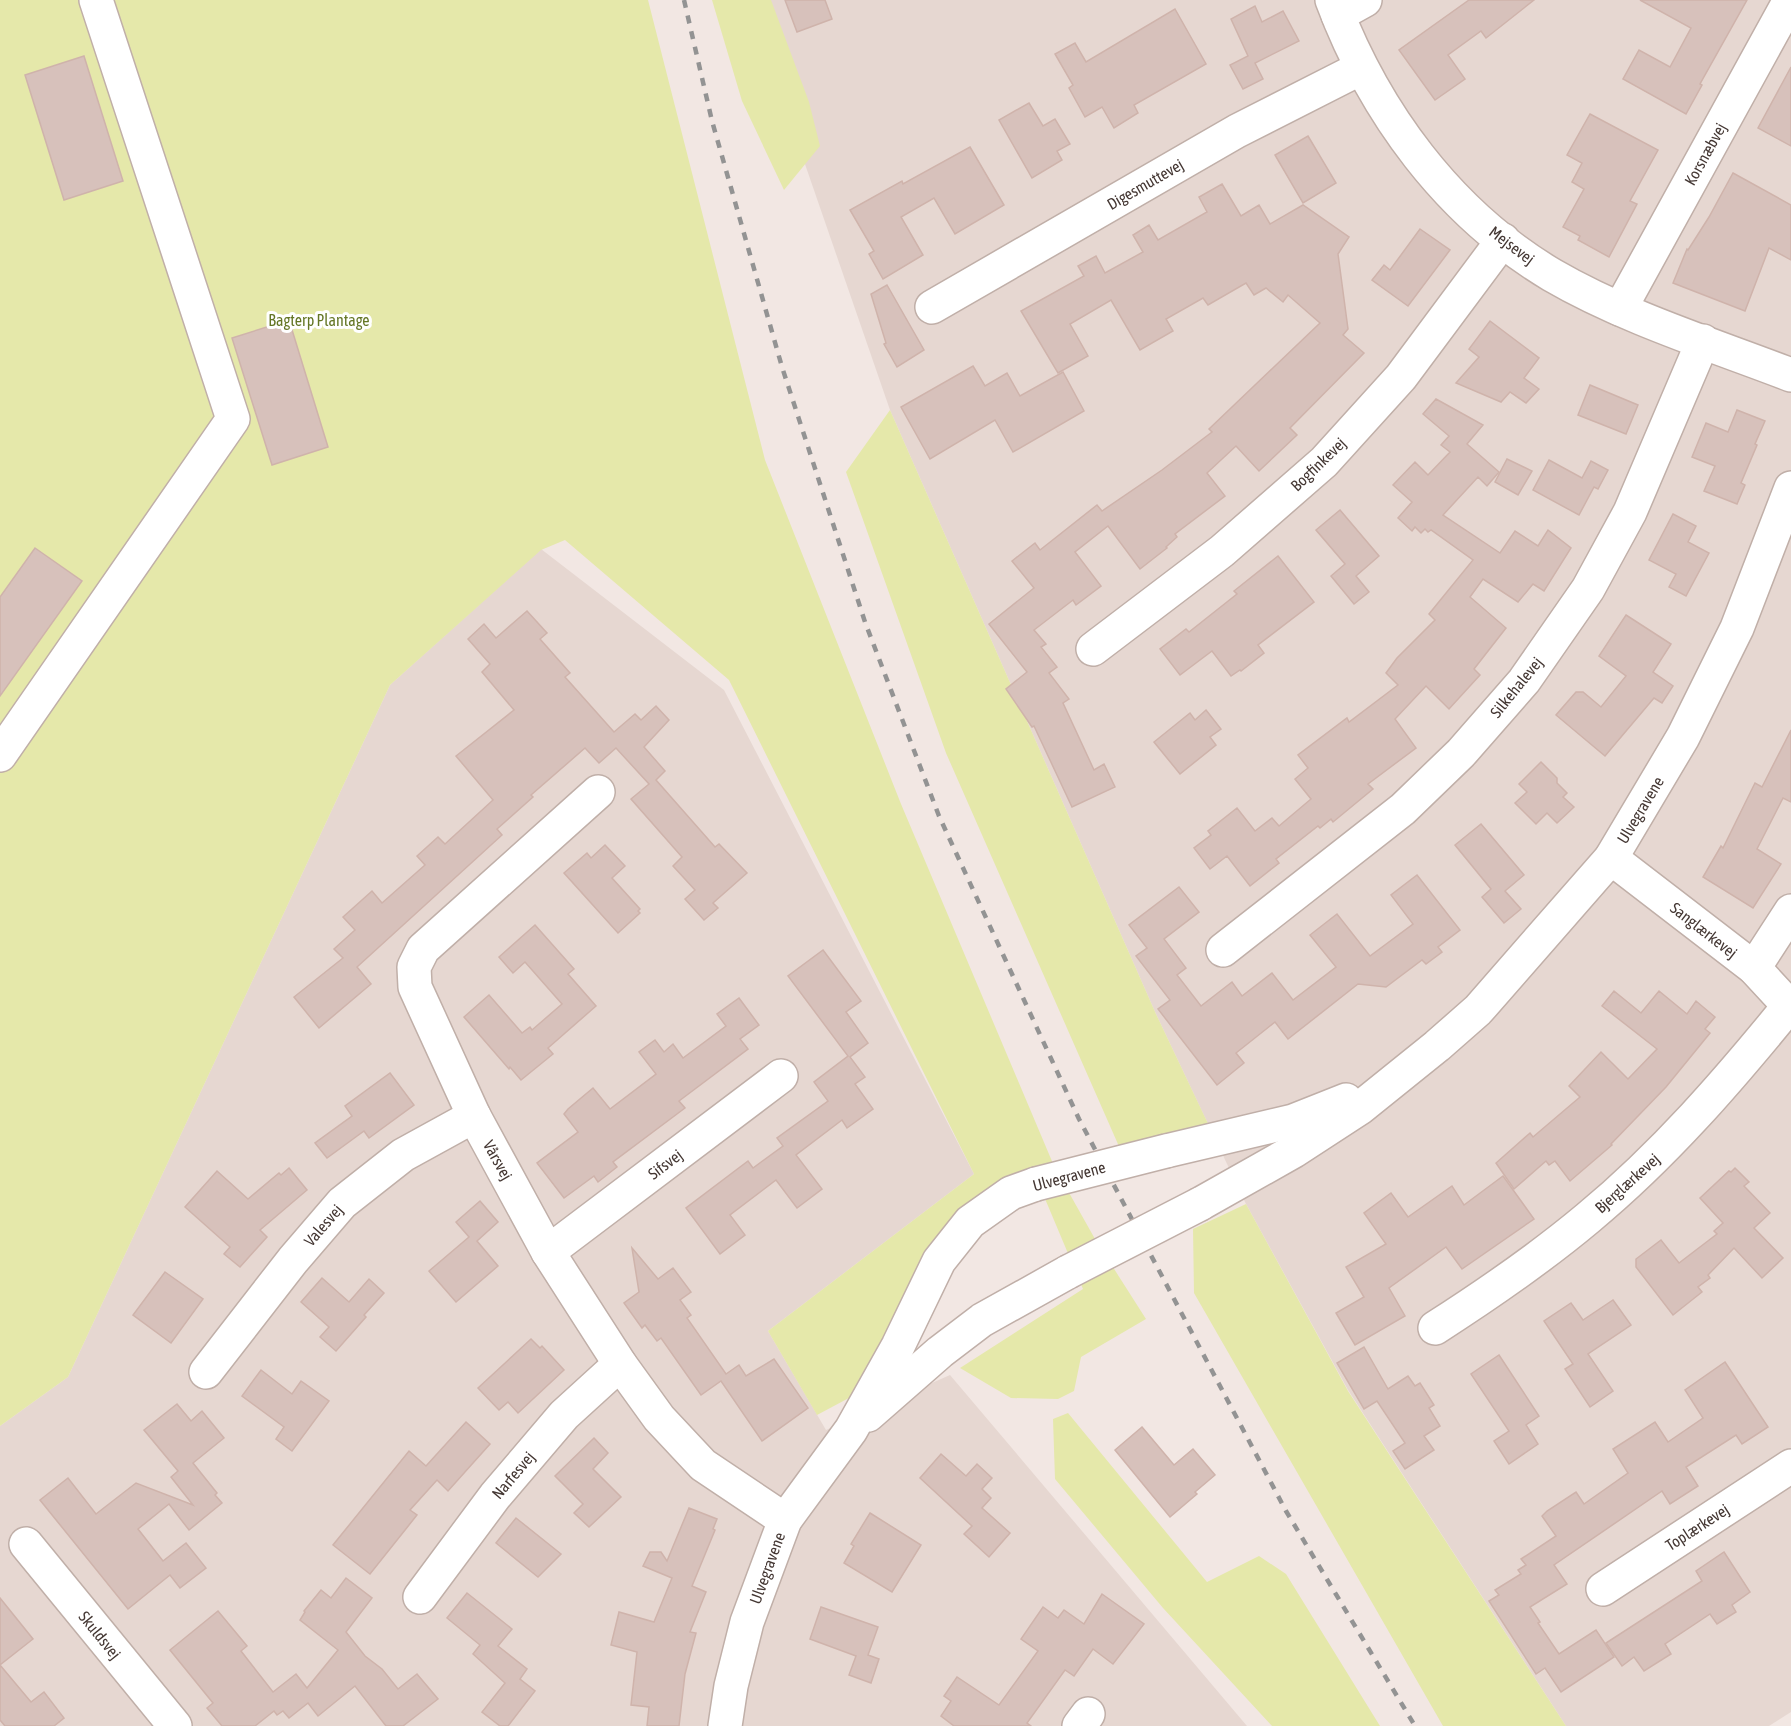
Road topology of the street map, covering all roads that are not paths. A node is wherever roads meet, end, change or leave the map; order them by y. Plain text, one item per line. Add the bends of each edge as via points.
1 (96, 0) edge
2 (1790, 0) edge
3 (1345, 5) edge
4 (1360, 68) junction
5 (1503, 240) junction
6 (932, 307) dead end
7 (1620, 309) junction
8 (1703, 341) junction
9 (1791, 375) edge
10 (1791, 488) edge
11 (1093, 649) dead end
12 (0, 755) edge
13 (597, 792) dead end
14 (1611, 858) junction
15 (1791, 911) edge
16 (1223, 950) dead end
17 (1754, 968) junction
18 (1790, 1007) edge
19 (1402, 1073) junction
20 (781, 1076) dead end
21 (474, 1116) junction
22 (548, 1252) junction
23 (1435, 1328) dead end
24 (620, 1364) junction
25 (206, 1372) dead end
26 (851, 1430) junction
27 (1791, 1466) edge
28 (785, 1520) junction
29 (26, 1544) dead end
30 (1602, 1589) dead end
31 (420, 1597) dead end
32 (175, 1726) edge
33 (725, 1726) edge

1 - 12 street via 233,419
2 - 7 street, Korsnæbvej
3 - 4 street, Mejsevej
4 - 5 street, Mejsevej via 1386,112 1445,189
4 - 6 street, Digesmuttevej via 1237,131
5 - 7 street, Mejsevej via 1552,275
5 - 11 street, Bogfinkevej via 1401,377 1324,462 1222,551
7 - 8 street, Mejsevej
8 - 9 street, Mejsevej
8 - 16 street, Silkehalevej via 1630,512 1588,589 1524,681 1461,753 1402,809
10 - 14 street, Ulvegravene via 1737,628 1683,737
13 - 21 street, Vårsvej via 423,949 414,967 415,987
14 - 17 street, Sanglærkevej
14 - 19 street, Ulvegravene via 1478,1010
15 - 17 street
17 - 18 street, Sanglærkevej
18 - 23 street, Bjerglærkevej via 1728,1081 1653,1159 1588,1218 1515,1275
19 - 26 street, Ulvegravene, bridge via 1351,1114 1294,1151 982,1320
19 - 26 street, Ulvegravene, bridge via 1293,1121 1011,1193 970,1222 939,1261
20 - 22 street, Sifsvej
21 - 22 street, Vårsvej
21 - 25 street, Valesvej via 403,1155 342,1203
22 - 24 street, Vårsvej
24 - 28 street, Vårsvej via 659,1418 703,1465
24 - 31 street, Narfesvej via 564,1415 495,1496
26 - 28 street, Ulvegravene
27 - 30 street, Toplærkevej
28 - 33 street, Ulvegravene via 747,1622
29 - 32 street, Skuldsvej

